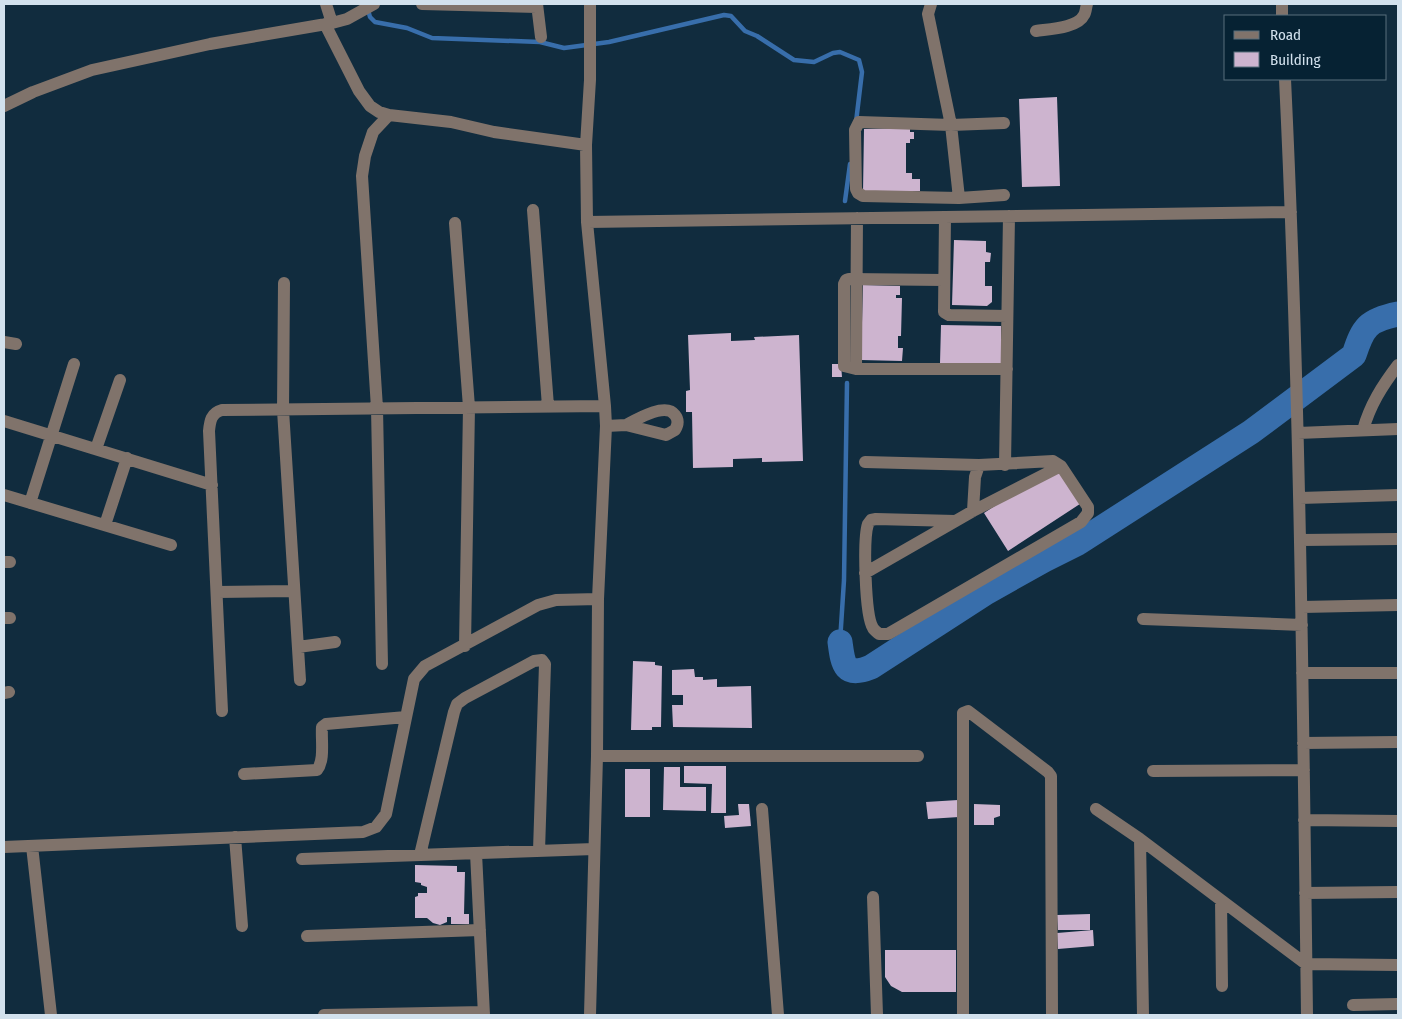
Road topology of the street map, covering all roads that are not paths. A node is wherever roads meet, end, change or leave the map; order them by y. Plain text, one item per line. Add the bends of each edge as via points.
1 (326, 4) edge
2 (374, 4) edge
3 (422, 4) edge
4 (590, 4) edge
5 (931, 4) edge
6 (1087, 4) edge
7 (470, 5) edge
8 (537, 5) edge
9 (328, 23) junction
10 (1036, 31) dead end
11 (540, 37) dead end
12 (1285, 80) edge
13 (4, 106) edge
14 (389, 115) junction
15 (1004, 123) dead end
16 (950, 125) junction
17 (586, 144) junction
18 (1004, 195) dead end
19 (930, 196) junction
20 (959, 198) junction
21 (533, 210) dead end
22 (1291, 212) junction
23 (1009, 216) junction
24 (930, 217) junction
25 (946, 217) junction
26 (857, 218) junction
27 (587, 222) junction
28 (456, 223) dead end
29 (857, 279) junction
30 (944, 280) junction
31 (284, 283) dead end
32 (1007, 316) junction
33 (74, 364) dead end
34 (1398, 365) edge
35 (1006, 369) junction
36 (120, 380) dead end
37 (548, 406) junction
38 (605, 406) junction
39 (468, 407) junction
40 (377, 408) junction
41 (283, 410) junction
42 (4, 421) edge
43 (626, 425) dead end
44 (606, 426) junction
45 (1298, 427) junction
46 (1398, 429) edge
47 (1362, 430) junction
48 (50, 435) junction
49 (96, 449) junction
50 (127, 458) junction
51 (865, 462) dead end
52 (1005, 464) junction
53 (980, 465) junction
54 (1061, 466) junction
55 (212, 485) junction
56 (4, 495) edge
57 (1398, 495) edge
58 (1300, 498) junction
59 (30, 503) junction
60 (973, 511) junction
61 (955, 521) junction
62 (105, 525) junction
63 (1398, 539) edge
64 (1301, 540) junction
65 (170, 545) dead end
66 (865, 573) junction
67 (294, 591) junction
68 (217, 592) junction
69 (598, 599) junction
70 (1398, 605) edge
71 (1302, 607) junction
72 (1143, 619) dead end
73 (1302, 625) junction
74 (335, 642) dead end
75 (465, 646) junction
76 (298, 647) junction
77 (382, 664) dead end
78 (1302, 673) junction
79 (1398, 673) edge
80 (300, 680) dead end
81 (222, 711) dead end
82 (406, 718) junction
83 (1398, 742) edge
84 (1303, 744) junction
85 (597, 756) junction
86 (918, 756) dead end
87 (1304, 770) junction
88 (1154, 771) dead end
89 (244, 774) dead end
90 (762, 809) dead end
91 (1096, 809) dead end
92 (1304, 820) junction
93 (1398, 821) edge
94 (235, 837) junction
95 (1140, 839) junction
96 (32, 846) junction
97 (4, 847) edge
98 (594, 849) junction
99 (540, 851) junction
100 (476, 853) junction
101 (420, 855) junction
102 (302, 859) dead end
103 (1398, 892) edge
104 (1306, 893) junction
105 (873, 897) dead end
106 (1221, 900) junction
107 (242, 926) dead end
108 (480, 930) junction
109 (307, 936) dead end
110 (1306, 964) junction
111 (1398, 965) edge
112 (1222, 986) dead end
113 (1398, 1004) edge
114 (1353, 1005) dead end
115 (484, 1013) edge
116 (51, 1015) edge
117 (324, 1015) edge
118 (590, 1015) edge
119 (778, 1015) edge
120 (877, 1015) edge
121 (963, 1015) edge
122 (1052, 1015) edge
123 (1143, 1015) edge
124 (1307, 1015) edge

1 - 9 street
2 - 9 street via 347,19
3 - 7 street
4 - 17 street
5 - 16 street via 928,14
6 - 10 street via 1084,17 1078,22
7 - 8 street
8 - 11 street
9 - 13 street via 92,70
9 - 14 street via 359,91 370,106
12 - 22 street
14 - 17 street
14 - 40 street via 373,132 362,176
15 - 16 street
16 - 19 street via 866,122 856,125 858,194
16 - 20 street
17 - 27 street
18 - 20 street
19 - 20 street
19 - 24 street
21 - 37 street
22 - 23 street
22 - 45 street
23 - 25 street
23 - 32 street
24 - 25 street
24 - 26 street
25 - 30 street
26 - 27 street
26 - 29 street
27 - 38 street
28 - 39 street
29 - 30 street
29 - 35 street via 856,369
30 - 32 street via 944,312 949,315
31 - 41 street
32 - 35 street
33 - 48 street
34 - 47 street via 1381,386
35 - 52 street
36 - 49 street
37 - 38 street
37 - 39 street
38 - 44 street
39 - 40 street
39 - 75 street
40 - 41 street
40 - 77 street
41 - 55 street via 216,412 210,420 209,431
41 - 67 street
42 - 48 street
43 - 44 street
44 - 69 street
45 - 47 street
45 - 58 street
46 - 47 street
48 - 49 street
48 - 59 street
49 - 50 street
50 - 55 street
50 - 62 street
51 - 53 street
52 - 53 street
52 - 54 street via 1053,461
53 - 60 street via 975,477
54 - 60 street
54 - 66 street via 1088,507 1086,518 888,634 879,634 871,622
55 - 68 street
56 - 59 street
57 - 58 street
58 - 64 street
59 - 62 street
60 - 61 street
61 - 66 street
61 - 66 street via 871,520 866,528
62 - 65 street
63 - 64 street
64 - 71 street
67 - 68 street
67 - 76 street
68 - 81 street
69 - 75 street via 556,600 538,605
69 - 85 street
70 - 71 street
71 - 73 street
72 - 73 street
73 - 78 street
74 - 76 street
75 - 82 street via 418,672
76 - 80 street
78 - 79 street
78 - 84 street
82 - 89 street via 326,724 322,727 321,761 317,770
82 - 94 street via 386,814 376,827 363,832
83 - 84 street
84 - 87 street
85 - 86 street
85 - 98 street
87 - 88 street
87 - 92 street
90 - 119 street
91 - 95 street
92 - 93 street
92 - 104 street
94 - 96 street
94 - 107 street
95 - 106 street
95 - 123 street
96 - 97 street
96 - 116 street
98 - 99 street
98 - 118 street
99 - 100 street
99 - 101 street via 545,664 542,660 534,661 457,704
100 - 101 street
100 - 108 street
101 - 102 street
103 - 104 street
104 - 110 street
105 - 120 street
106 - 110 street
106 - 112 street
108 - 109 street
108 - 115 street
110 - 111 street
110 - 124 street
113 - 114 street
115 - 117 street
121 - 122 street via 963,713 968,711 1051,776

